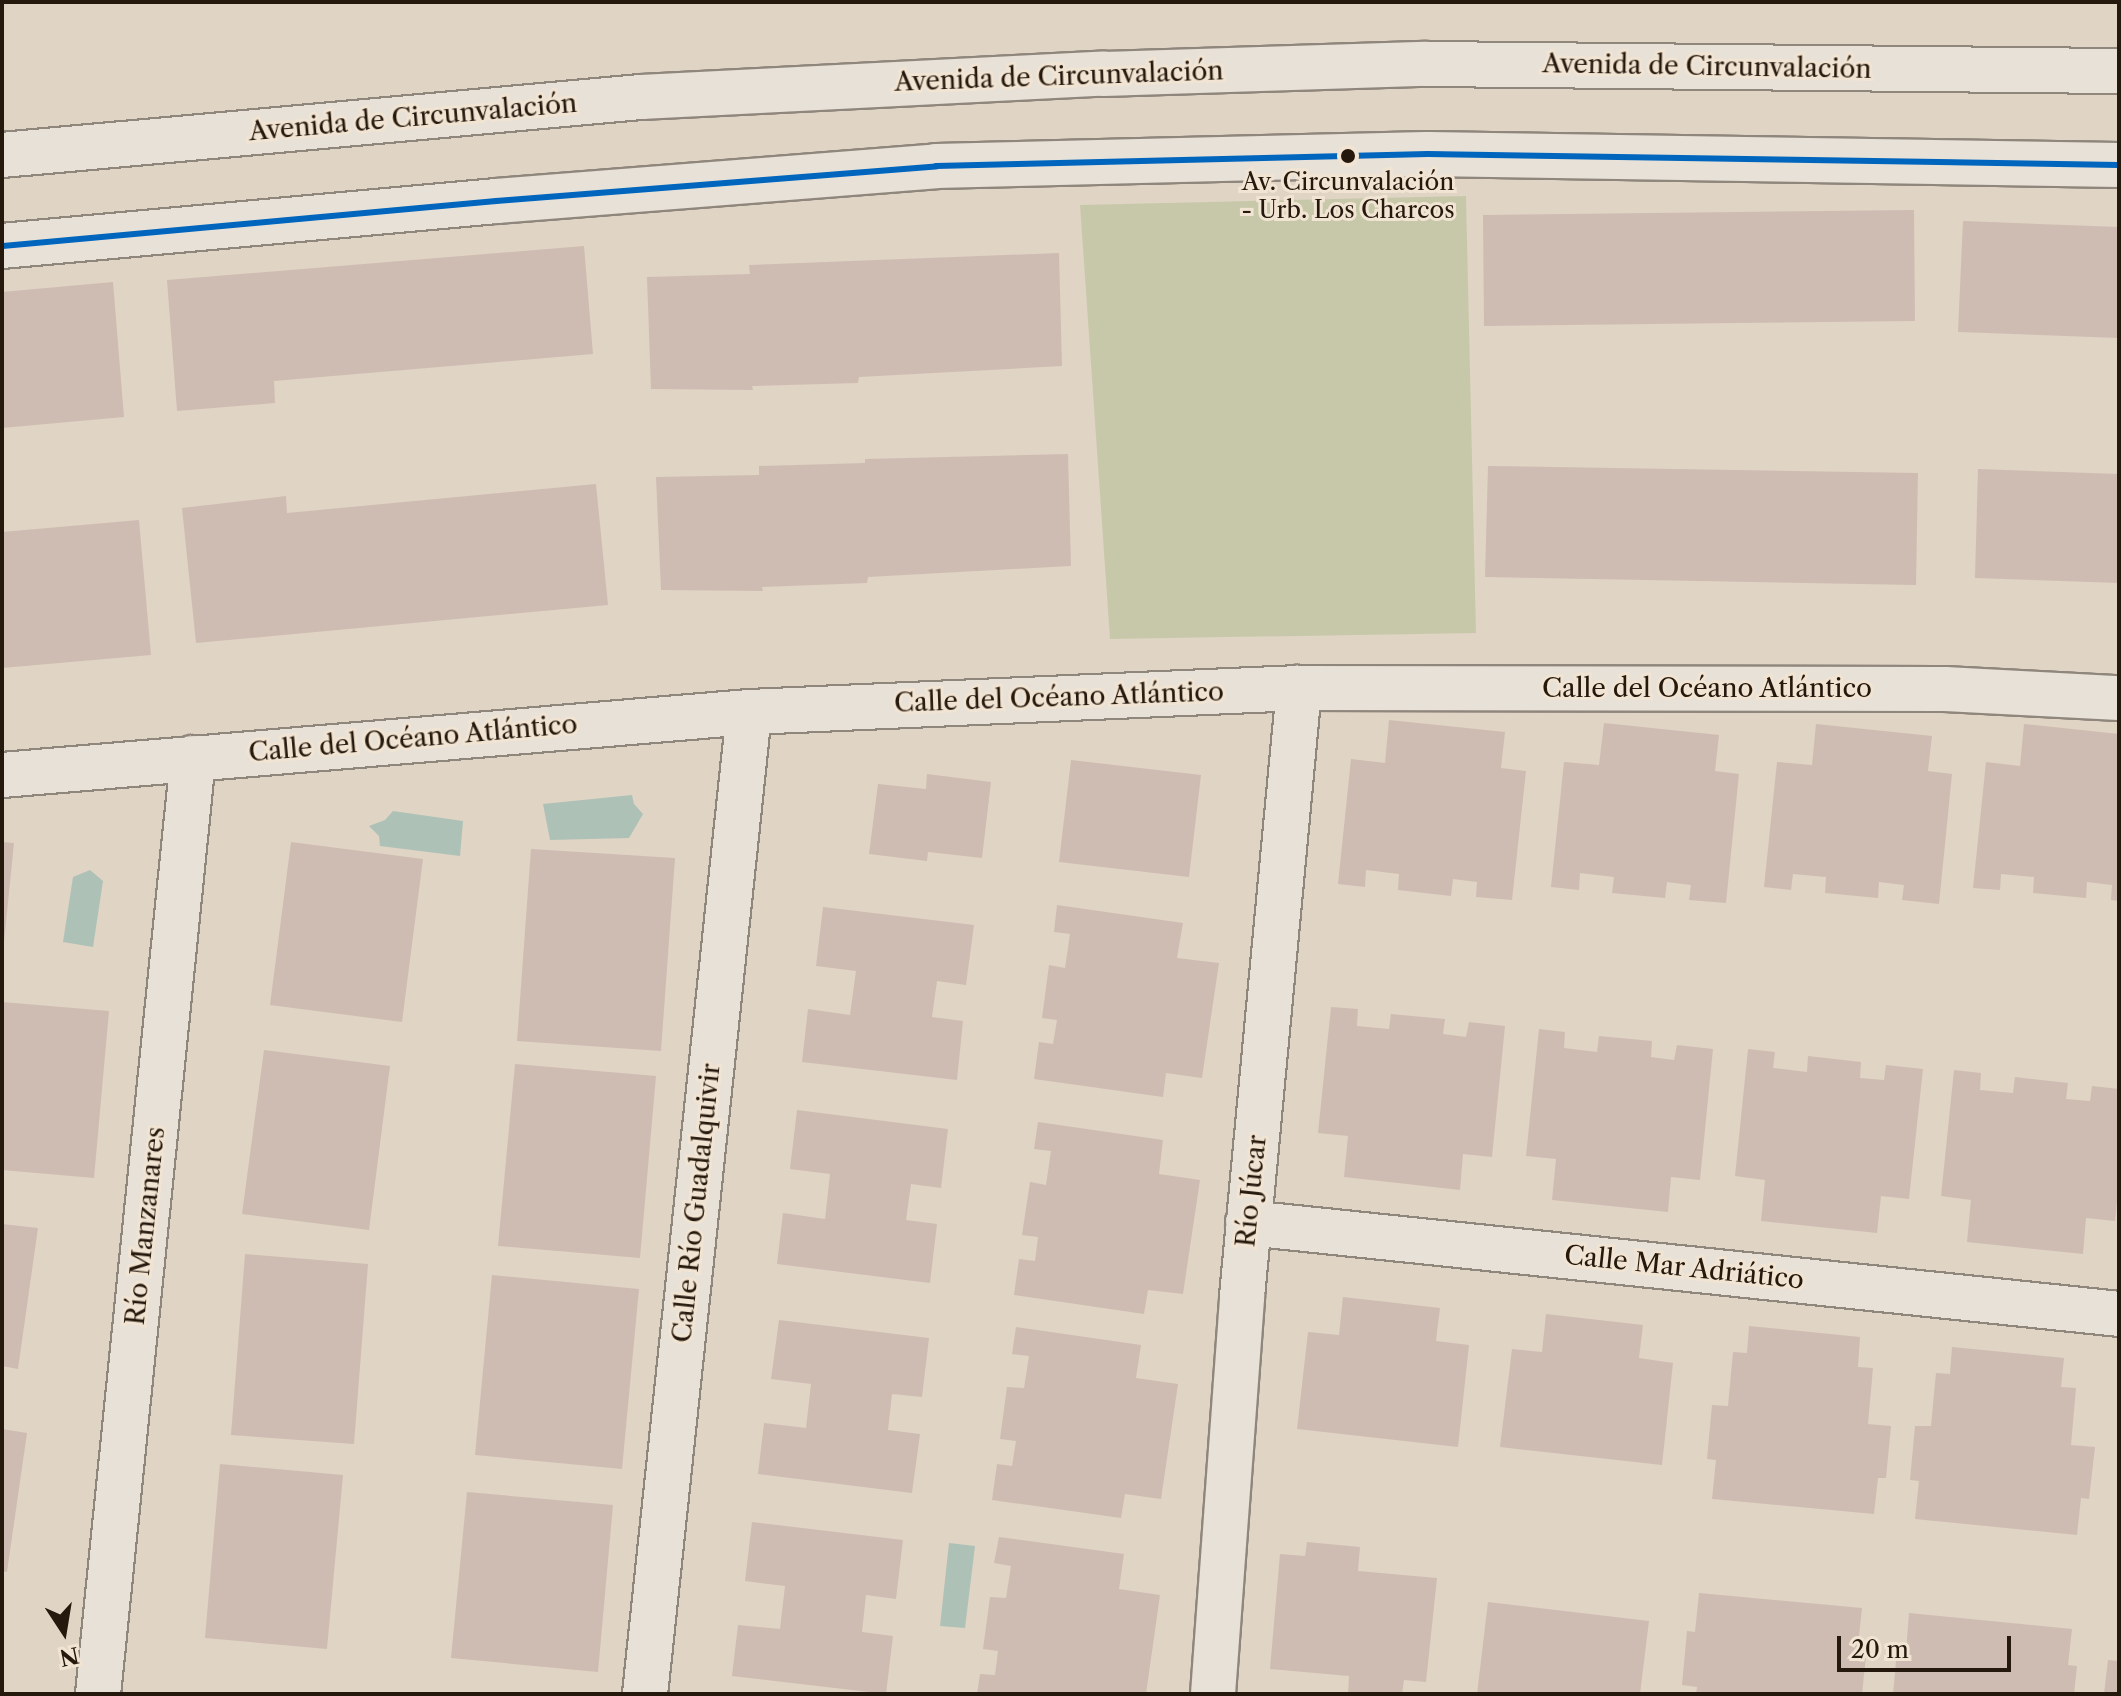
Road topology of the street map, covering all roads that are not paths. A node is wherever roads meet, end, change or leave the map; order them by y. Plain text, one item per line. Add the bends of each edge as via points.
1 (2119, 71) edge
2 (2, 155) edge
3 (2119, 165) edge
4 (2, 246) edge
5 (1299, 688) junction
6 (2119, 698) edge
7 (749, 712) junction
8 (193, 758) junction
9 (2, 775) edge
10 (1248, 1223) junction
11 (2119, 1314) edge
12 (98, 1694) edge
13 (645, 1694) edge
14 (1213, 1694) edge

1 - 2 street, Avenida de Circunvalación via 1426,64 1103,74 641,97
3 - 4 street via 1428,154 936,166
5 - 6 street, Calle del Océano Atlántico via 1945,689
5 - 7 street, Calle del Océano Atlántico
5 - 10 street, Río Júcar
7 - 8 street, Calle del Océano Atlántico
7 - 13 street, Calle Río Guadalquivir
8 - 9 street, Calle del Océano Atlántico
8 - 12 street, Río Manzanares
10 - 11 street, Calle Mar Adriático
10 - 14 street, Río Júcar

